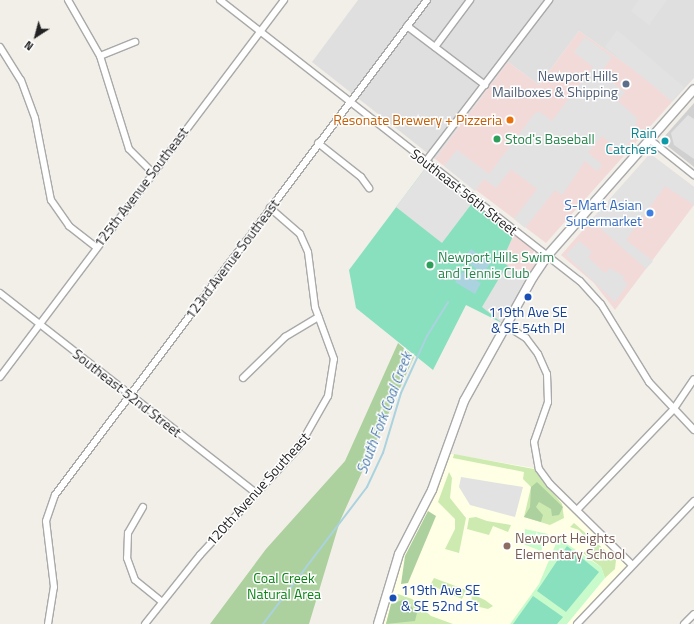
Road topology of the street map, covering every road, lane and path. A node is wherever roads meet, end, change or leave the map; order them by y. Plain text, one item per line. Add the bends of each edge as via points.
1 (68, 0) edge
2 (220, 0) edge
3 (284, 0) edge
4 (427, 0) edge
5 (470, 0) edge
6 (549, 0) edge
7 (407, 26) junction
8 (260, 31) junction
9 (135, 42) dead end
10 (0, 47) edge
11 (435, 48) junction
12 (100, 56) junction
13 (485, 85) junction
14 (694, 88) edge
15 (350, 101) junction
16 (649, 139) junction
17 (318, 143) junction
18 (426, 162) junction
19 (152, 172) junction
20 (694, 175) edge
21 (369, 188) dead end
22 (270, 208) junction
23 (96, 247) junction
24 (547, 256) junction
25 (0, 293) edge
26 (318, 317) junction
27 (38, 325) junction
28 (505, 325) junction
29 (0, 377) edge
30 (244, 378) dead end
31 (694, 379) edge
32 (130, 395) junction
33 (673, 410) junction
34 (694, 430) edge
35 (255, 492) junction
36 (694, 501) edge
37 (143, 507) dead end
38 (577, 510) junction
39 (632, 564) junction
40 (161, 601) junction
41 (694, 614) edge
42 (48, 624) edge
43 (145, 624) edge
44 (378, 624) edge
45 (578, 624) edge
46 (684, 624) edge

1 - 12 street
2 - 8 street, Southeast 56th Street
3 - 8 street, 125th Avenue Southeast
4 - 7 street, 123rd Avenue Southeast
5 - 11 street
6 - 13 street
7 - 11 street
7 - 15 street, 123rd Avenue Southeast
8 - 15 street, Southeast 56th Street
8 - 19 street, 125th Avenue Southeast
9 - 12 street
10 - 23 street via 21,80 35,118 50,200 69,226
11 - 13 street
12 - 19 street via 129,149
13 - 18 street
14 - 16 street
15 - 17 street, 123rd Avenue Southeast
15 - 18 street, Southeast 56th Street
16 - 20 street
16 - 24 street
17 - 21 street via 361,177
17 - 22 street, 123rd Avenue Southeast
18 - 24 street, Southeast 56th Street
19 - 23 street, 125th Avenue Southeast
22 - 26 street, 120th Avenue Southeast via 304,242
22 - 32 street, 123rd Avenue Southeast
23 - 27 street, 125th Avenue Southeast
24 - 28 street
24 - 33 street, Southeast 56th Street via 601,304 641,371
25 - 27 street, Southeast 52nd Street
26 - 30 street via 285,336
26 - 35 street, 120th Avenue Southeast via 334,359 328,396 299,447
27 - 29 street, 125th Avenue Southeast
27 - 32 street, Southeast 52nd Street
28 - 38 street via 526,338 543,364 550,394 534,442 536,460 550,484
28 - 44 street via 464,401 432,490 405,538
31 - 33 street
32 - 35 street, Southeast 52nd Street
32 - 42 street, 123rd Avenue Southeast via 60,487 46,522 54,587
33 - 34 street, Southeast 56th Street
33 - 38 street
35 - 40 street, 120th Avenue Southeast
36 - 39 street
37 - 40 street via 128,532 127,558 135,580
38 - 39 street
39 - 45 street
40 - 43 street, 120th Avenue Southeast
41 - 46 street

